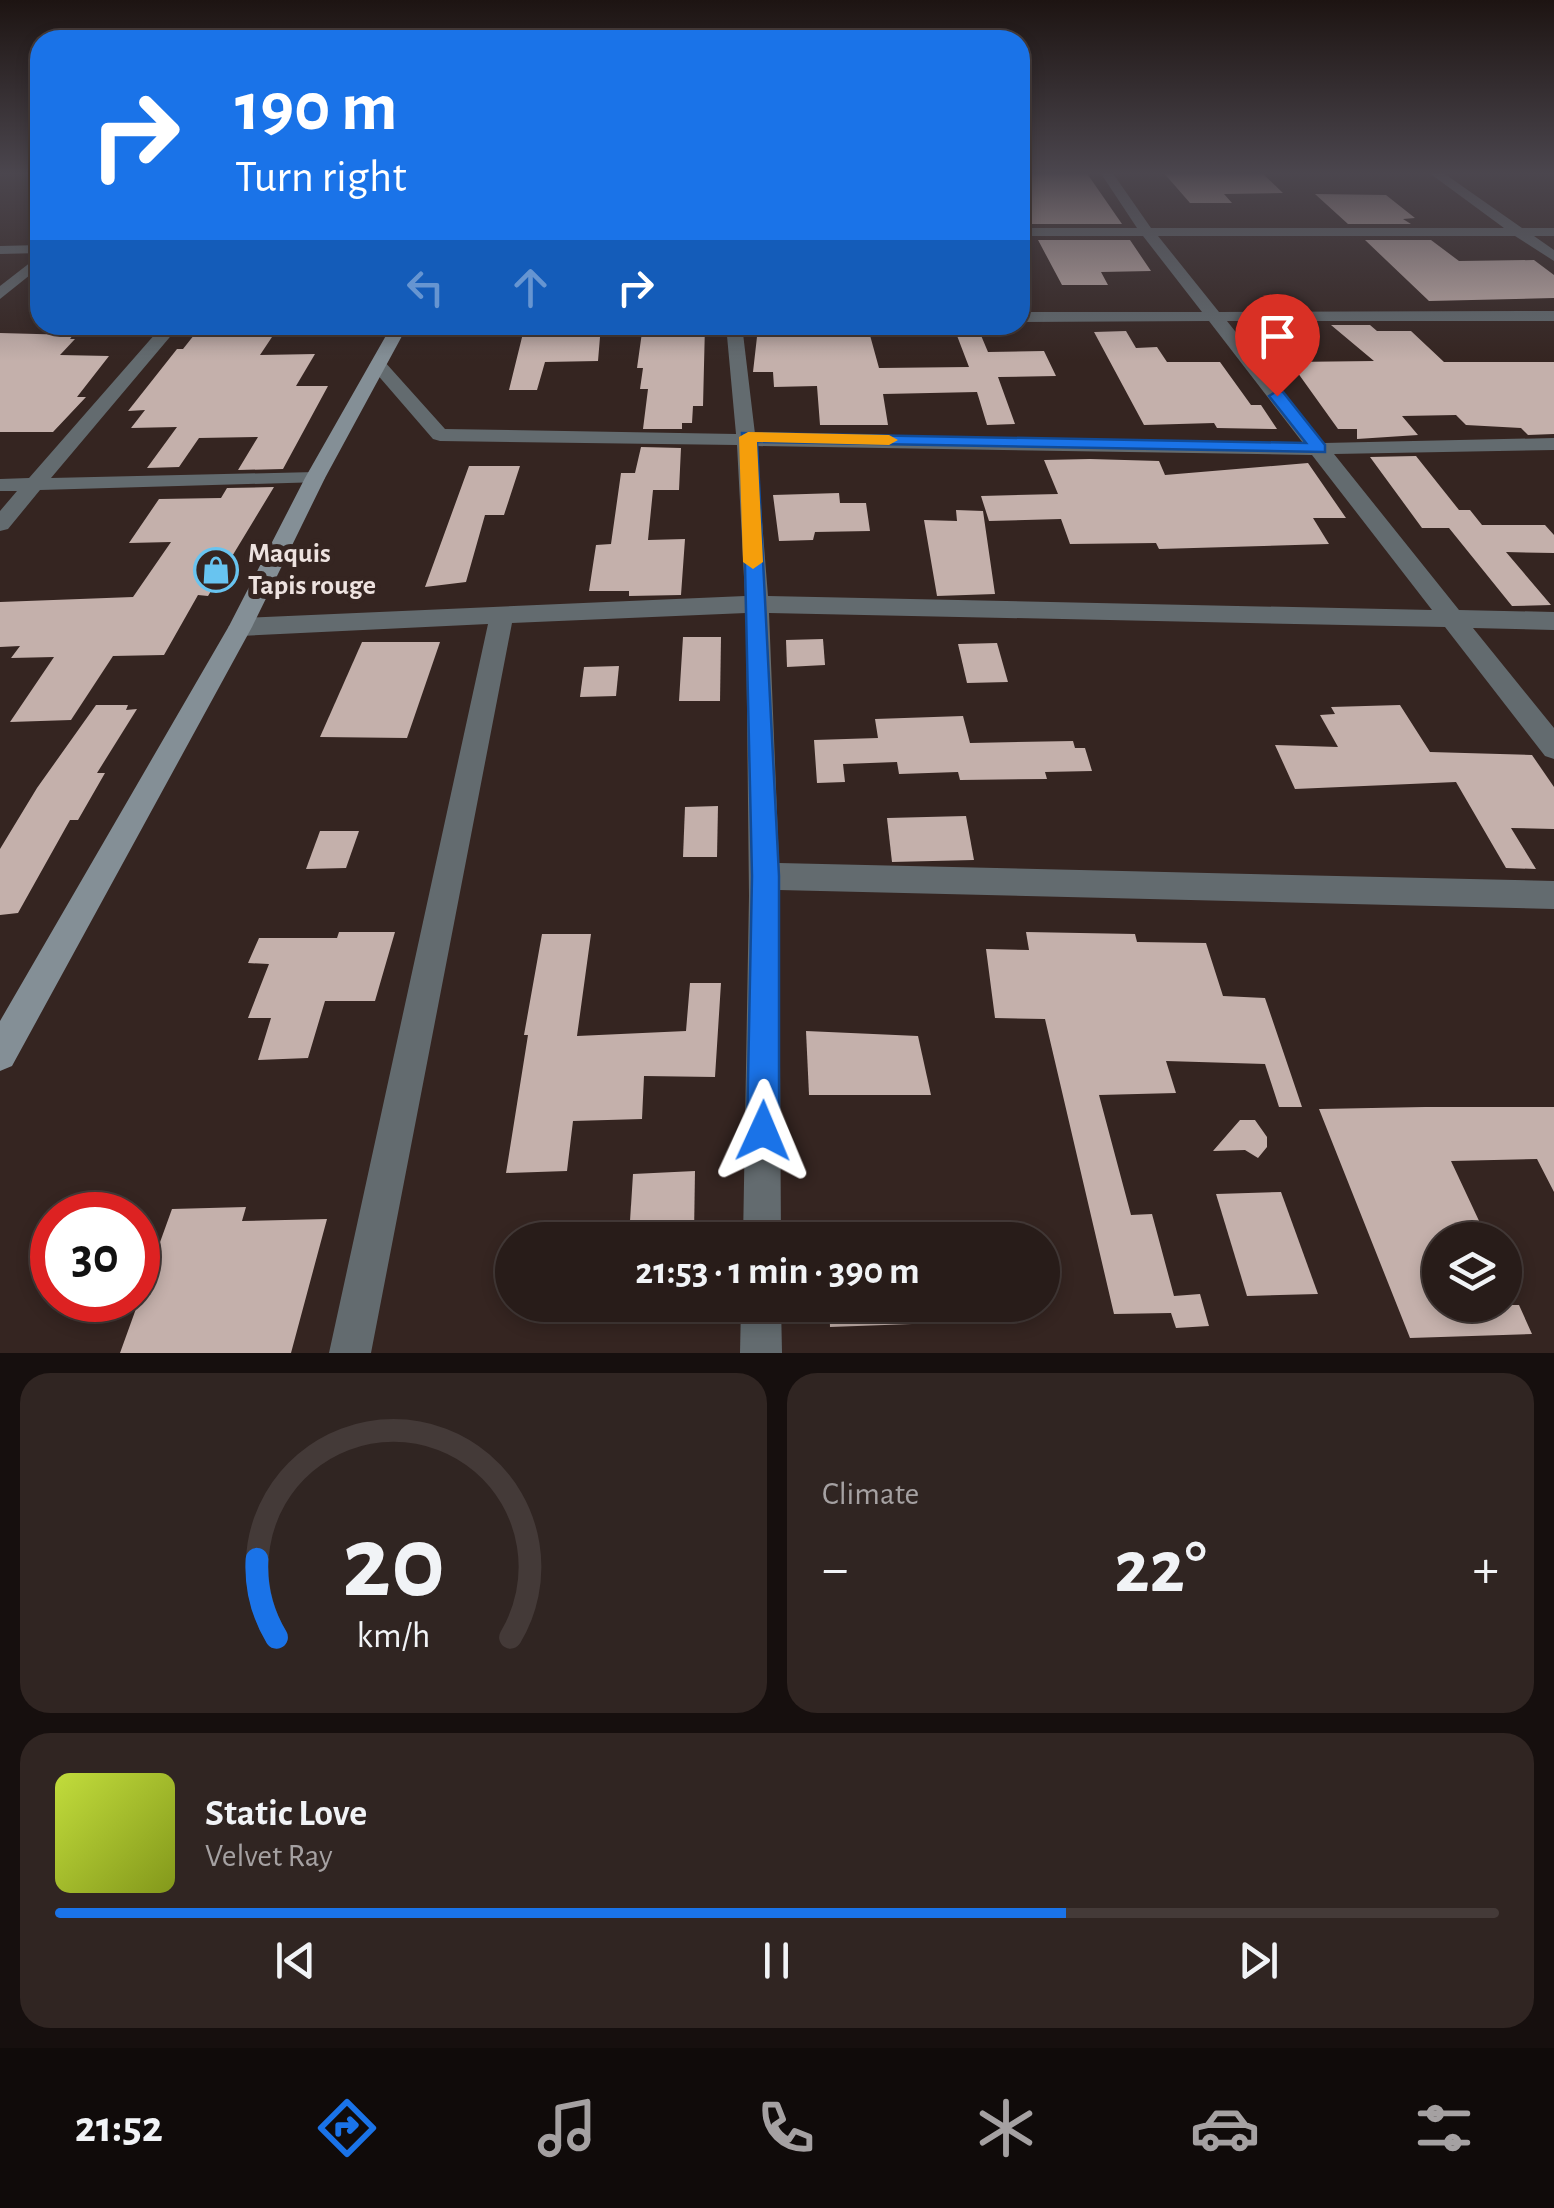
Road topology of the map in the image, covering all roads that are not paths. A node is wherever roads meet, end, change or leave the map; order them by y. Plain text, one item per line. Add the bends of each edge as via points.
1 (1150, 235) edge
2 (1523, 235) edge
3 (0, 250) edge
4 (30, 250) edge
5 (1554, 257) edge
6 (30, 268) edge
7 (0, 294) edge
8 (1030, 316) edge
9 (1214, 316) junction
10 (1554, 316) edge
11 (163, 335) edge
12 (394, 335) edge
13 (735, 335) edge
14 (378, 364) junction
15 (748, 437) junction
16 (1554, 444) edge
17 (1319, 449) junction
18 (315, 478) junction
19 (34, 484) junction
20 (0, 485) edge
21 (0, 524) edge
22 (755, 604) junction
23 (502, 615) junction
24 (1454, 618) junction
25 (1554, 621) edge
26 (240, 627) junction
27 (1554, 748) edge
28 (766, 876) junction
29 (1554, 896) edge
30 (2, 1044) edge
31 (762, 1222) edge
32 (762, 1322) edge
33 (350, 1353) edge
34 (761, 1353) edge

1 - 9 street
2 - 5 street
3 - 4 street
6 - 7 street
8 - 9 street
9 - 10 street
9 - 17 street
11 - 19 street
12 - 14 street
13 - 15 street
14 - 15 street via 440,435
14 - 18 street
15 - 17 street
15 - 22 street
16 - 17 street
17 - 24 street
18 - 19 street
18 - 26 street
19 - 20 street
19 - 21 street
22 - 23 street
22 - 24 street
22 - 28 street
23 - 26 street
23 - 33 street
24 - 25 street
24 - 27 street
26 - 30 street
28 - 29 street
28 - 31 street
32 - 34 street

